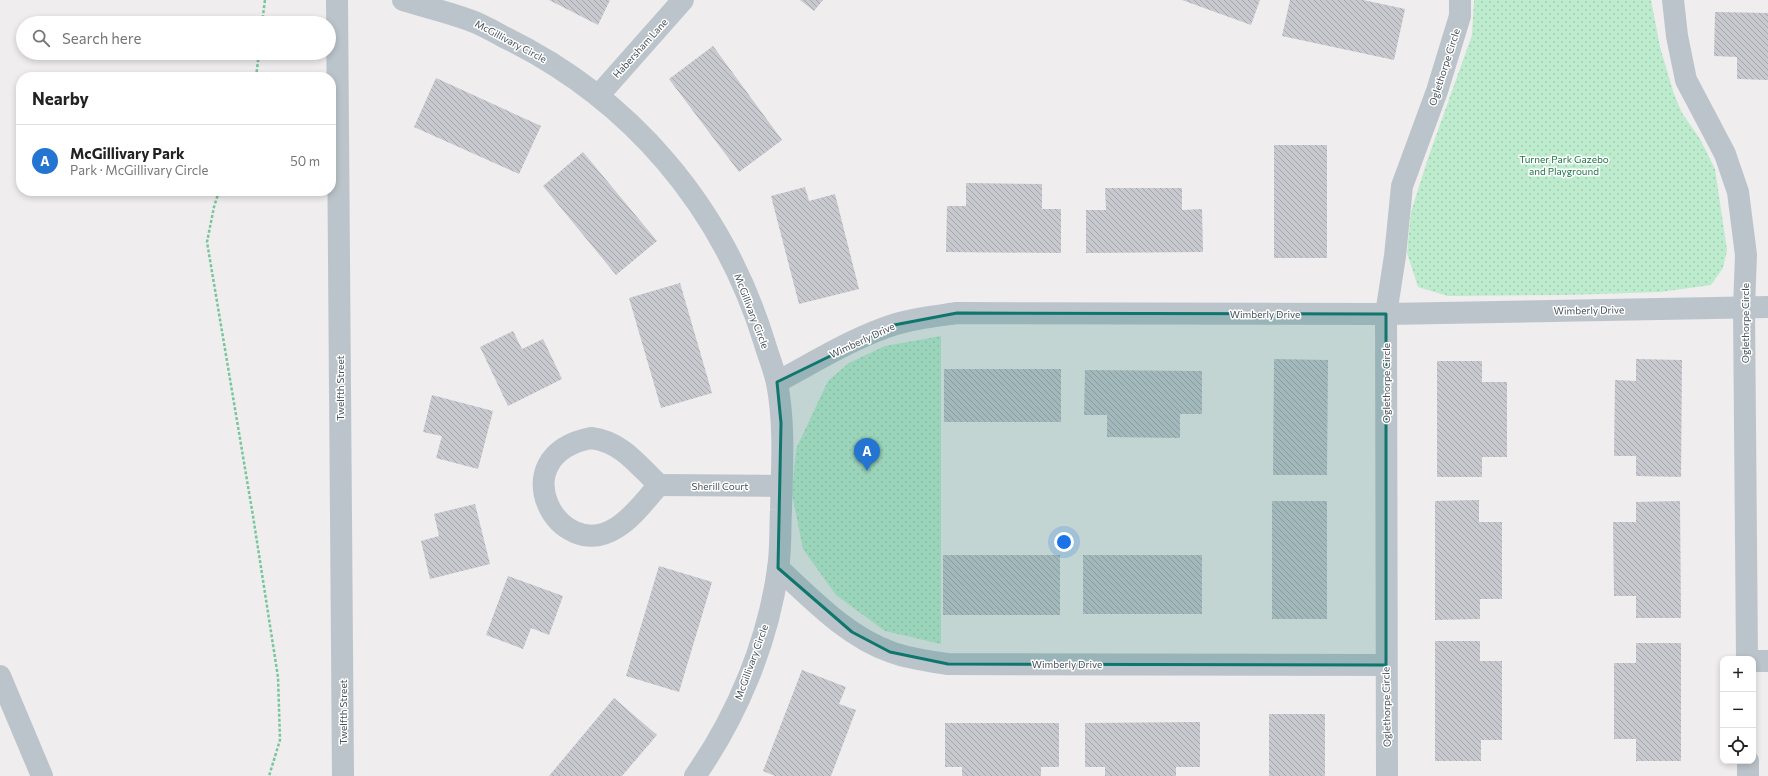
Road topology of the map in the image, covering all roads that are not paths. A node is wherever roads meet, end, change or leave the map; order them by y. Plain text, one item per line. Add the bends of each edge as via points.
1 (337, 0) edge
2 (403, 0) edge
3 (683, 0) edge
4 (1460, 0) edge
5 (1673, 0) edge
6 (598, 96) junction
7 (1744, 307) junction
8 (1768, 307) edge
9 (1386, 314) junction
10 (777, 382) junction
11 (660, 485) junction
12 (782, 486) junction
13 (778, 568) junction
14 (1747, 656) edge
15 (1756, 661) edge
16 (1768, 661) edge
17 (1386, 665) junction
18 (0, 676) edge
19 (1748, 764) edge
20 (42, 776) edge
21 (343, 776) edge
22 (695, 776) edge
23 (1387, 776) edge
24 (1748, 776) edge

1 - 21 street, Twelfth Street
2 - 6 street, McGillivary Circle via 470,20 532,51 574,77
3 - 6 street, Habersham Lane
4 - 9 street, Oglethorpe Circle via 1460,16 1437,91 1402,186
5 - 7 street, Oglethorpe Circle via 1686,80 1725,154 1738,192 1746,255
6 - 10 street, McGillivary Circle via 639,131 696,198 743,284
7 - 8 street, Wimberly Drive
7 - 9 street, Wimberly Drive
7 - 14 street, Oglethorpe Circle
9 - 10 street, Wimberly Drive via 956,313 894,325 860,339
9 - 17 street, Oglethorpe Circle
10 - 12 street, McGillivary Circle via 782,423
11 - 11 street via 619,447 605,440 591,438 576,441 557,453 545,473 543,488 555,519 568,529 584,534 601,534 616,528
11 - 12 street, Sherill Court
12 - 13 street, McGillivary Circle
13 - 17 street, Wimberly Drive via 828,614 852,632 890,652 915,660 948,664
13 - 22 street, McGillivary Circle via 764,633 748,676 727,725
15 - 16 street
17 - 23 street, Oglethorpe Circle
18 - 20 street
19 - 24 street

